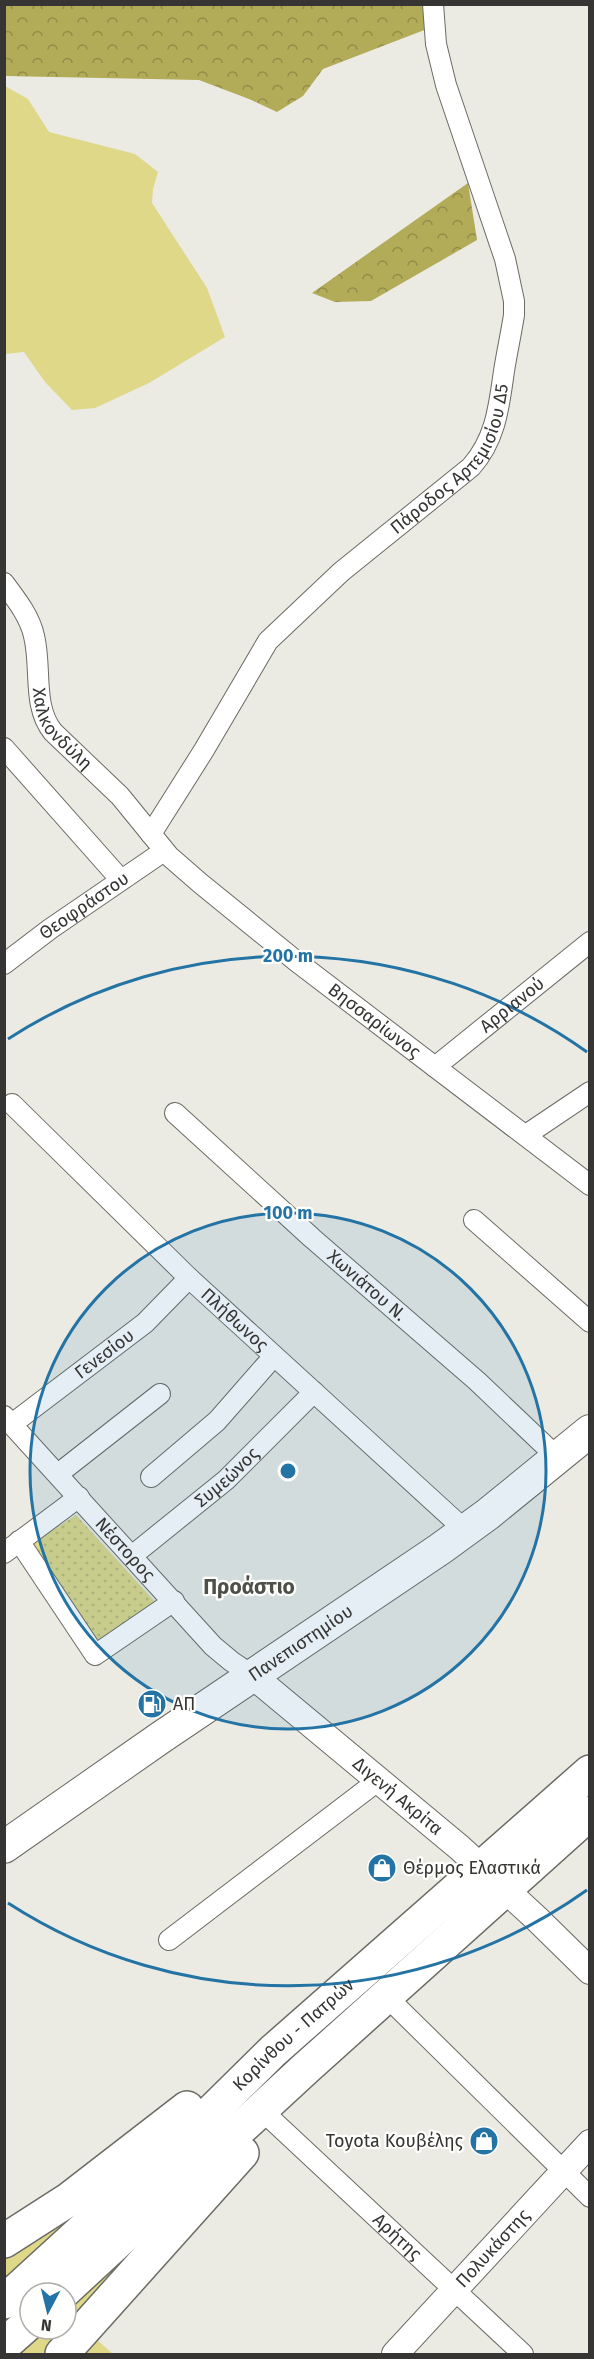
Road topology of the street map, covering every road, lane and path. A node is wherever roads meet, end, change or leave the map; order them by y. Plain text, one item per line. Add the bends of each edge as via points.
1 (433, 4) edge
2 (4, 583) edge
3 (4, 748) edge
4 (151, 834) junction
5 (164, 850) junction
6 (121, 880) junction
7 (590, 942) edge
8 (4, 964) edge
9 (435, 1067) junction
10 (590, 1092) edge
11 (12, 1104) dead end
12 (175, 1113) dead end
13 (526, 1135) junction
14 (590, 1185) edge
15 (474, 1220) dead end
16 (189, 1278) junction
17 (590, 1322) edge
18 (274, 1356) junction
19 (314, 1392) junction
20 (160, 1394) dead end
21 (8, 1420) edge
22 (590, 1431) edge
23 (558, 1458) junction
24 (58, 1474) junction
25 (151, 1477) dead end
26 (79, 1497) junction
27 (466, 1531) junction
28 (12, 1547) edge
29 (133, 1555) junction
30 (174, 1601) junction
31 (253, 1676) junction
32 (590, 1772) edge
33 (379, 1780) junction
34 (590, 1813) edge
35 (4, 1847) edge
36 (481, 1866) junction
37 (505, 1888) junction
38 (169, 1940) dead end
39 (590, 1971) edge
40 (387, 1997) junction
41 (273, 2051) junction
42 (306, 2068) junction
43 (270, 2118) junction
44 (590, 2143) edge
45 (564, 2171) junction
46 (590, 2197) edge
47 (4, 2241) edge
48 (75, 2281) edge
49 (455, 2291) junction
50 (4, 2302) edge
51 (18, 2333) edge
52 (4, 2345) edge
53 (62, 2355) edge
54 (395, 2355) edge
55 (523, 2355) edge

1 - 4 street, Πάροδος Αρτεμισίου Δ5 via 436,44 446,85 505,259 514,301 494,428 481,456 471,467 341,572 268,640
2 - 4 street, Χαλκονδύλη via 32,630 45,721 125,801
3 - 6 street
4 - 5 street, Χαλκονδύλη
5 - 6 street, Θεοφράστου
5 - 9 street, Βησσαρίωνος via 200,884
6 - 8 street, Θεοφράστου
7 - 9 street, Αρριανού
9 - 13 street, Βησσαρίωνος
10 - 13 street
11 - 16 street, Πλήθωνος
12 - 23 street, Χωνιάτου Ν.
13 - 14 street, Βησσαρίωνος
15 - 17 street
16 - 18 street, Πλήθωνος
16 - 21 street, Γενεσίου via 145,1323
18 - 19 street, Πλήθωνος
18 - 25 street via 217,1421
19 - 27 street, Πλήθωνος
19 - 29 street, Συμεώνος via 226,1480
20 - 24 street
21 - 24 street, Νέστορος
22 - 23 main road, Πανεπιστημίου
23 - 27 main road, Πανεπιστημίου
24 - 26 street, Νέστορος
26 - 28 street
26 - 29 street, Νέστορος
27 - 31 main road, Πανεπιστημίου
28 - 30 street via 95,1656
29 - 30 street, Νέστορος
30 - 31 street, Νέστορος via 213,1646
31 - 33 street, Διγενή Ακρίτα
31 - 35 main road, Πανεπιστημίου
32 - 36 highway, Κορίνθου - Πατρών
33 - 36 street, Διγενή Ακρίτα
33 - 38 street
34 - 37 highway, Κορίνθου - Πατρών
36 - 37 street, Διγενή Ακρίτα
36 - 41 highway, Κορίνθου - Πατρών
37 - 39 street, Διγενή Ακρίτα
37 - 40 highway, Κορίνθου - Πατρών
40 - 42 highway, Κορίνθου - Πατρών
40 - 45 street
41 - 47 highway via 187,2108 68,2200
41 - 50 highway, Κορίνθου - Πατρών
42 - 43 highway
42 - 48 highway, Κορίνθου - Πατρών
43 - 49 street, Αρήτης
43 - 53 highway
44 - 45 street, Πολυκάστης
45 - 46 street
45 - 49 street, Πολυκάστης
49 - 54 street, Πολυκάστης
49 - 55 street, Αρήτης
51 - 52 highway

